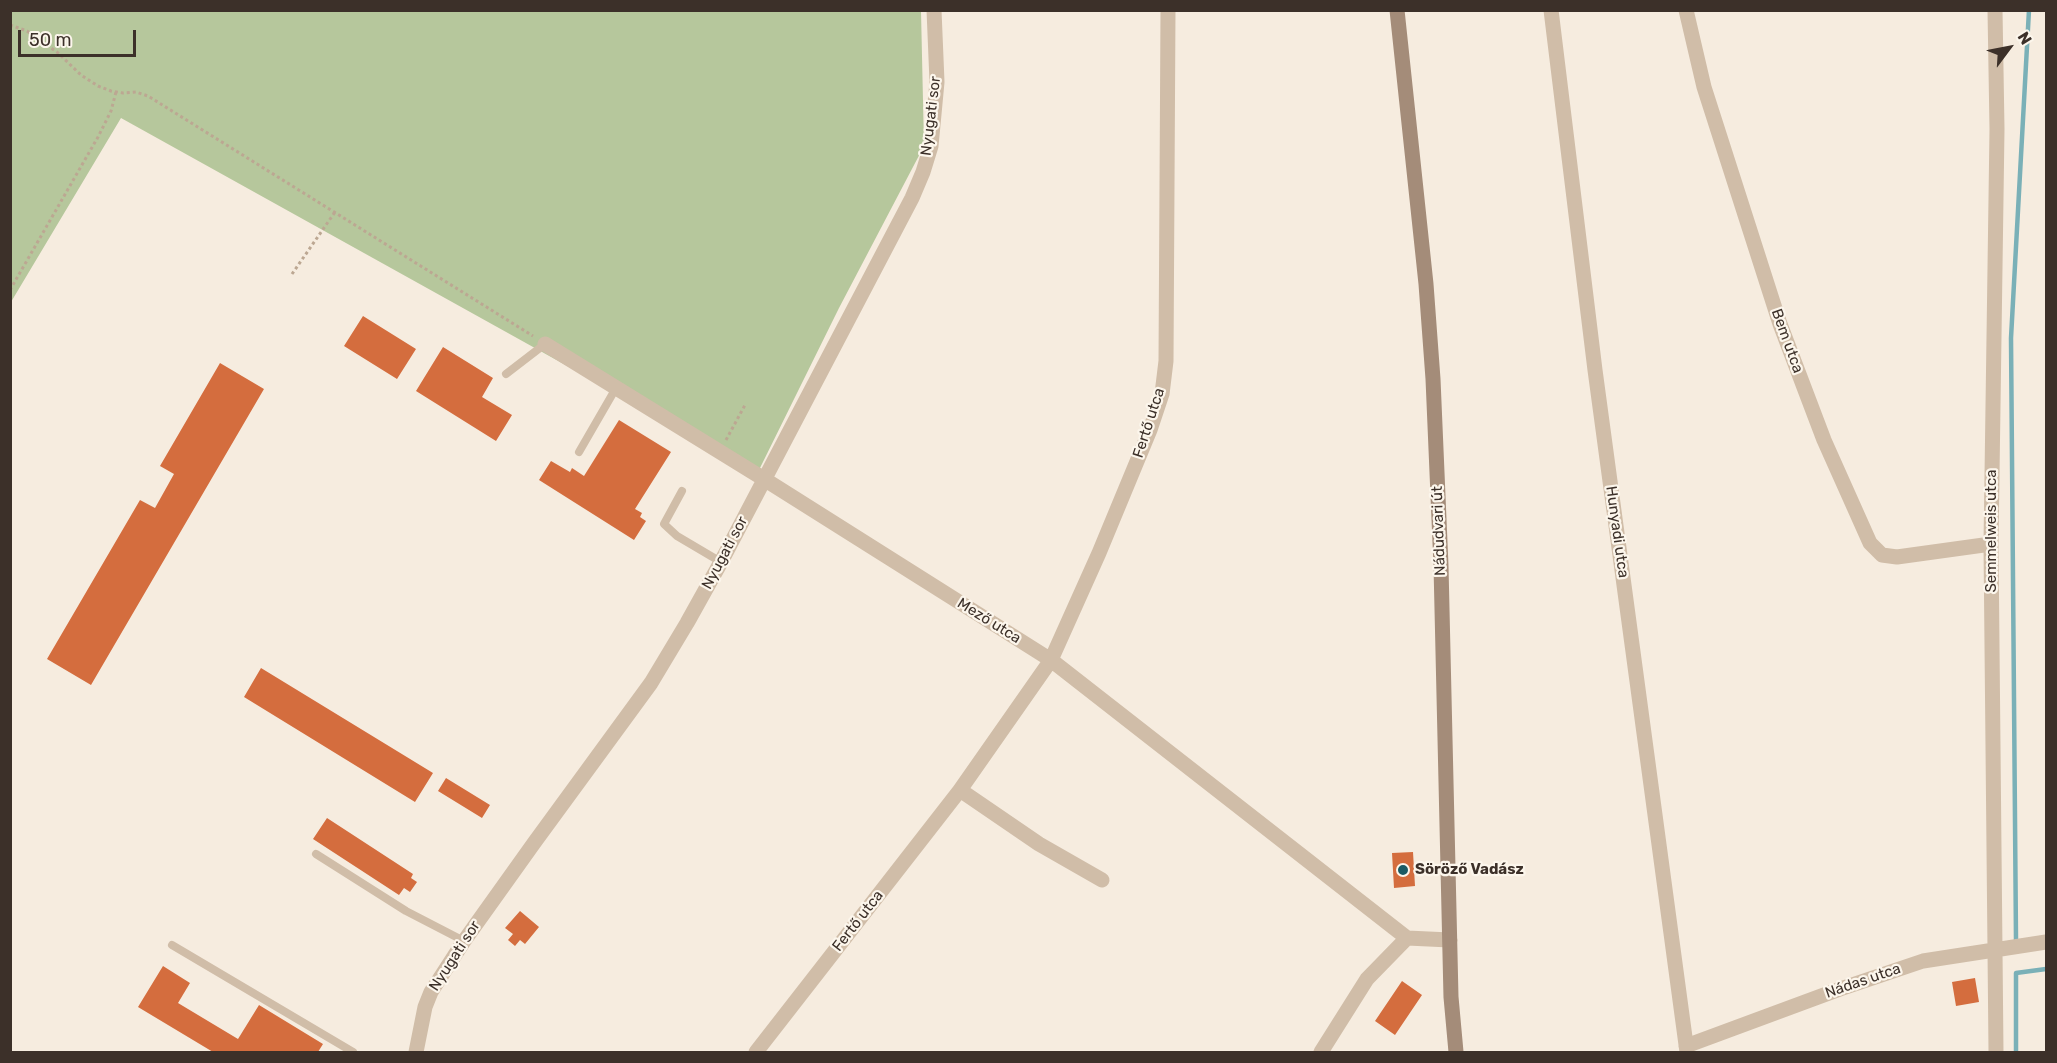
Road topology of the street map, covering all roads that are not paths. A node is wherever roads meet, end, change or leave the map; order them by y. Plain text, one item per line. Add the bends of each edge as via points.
1 (934, 10) edge
2 (1168, 10) edge
3 (1397, 10) edge
4 (1551, 10) edge
5 (1686, 10) edge
6 (1995, 10) edge
7 (544, 344) joint
8 (506, 374) dead end
9 (616, 388) junction
10 (579, 452) dead end
11 (764, 479) junction
12 (682, 491) dead end
13 (1991, 544) junction
14 (722, 562) junction
15 (1051, 660) junction
16 (960, 790) junction
17 (315, 854) dead end
18 (1102, 880) dead end
19 (1407, 938) junction
20 (1450, 940) junction
21 (464, 941) junction
22 (2046, 942) edge
23 (172, 945) dead end
24 (1996, 948) junction
25 (1687, 1049) edge
26 (353, 1053) edge
27 (416, 1053) edge
28 (756, 1053) edge
29 (1321, 1053) edge
30 (1456, 1053) edge
31 (1996, 1053) edge

1 - 11 street, Nyugati sor via 937,82 931,146 923,172
2 - 15 street, Fertő utca via 1166,361 1162,394
3 - 20 main road, Nádudvari út via 1433,379
4 - 25 street, Hunyadi utca via 1595,370
5 - 13 street, Bem utca via 1704,87 1780,324 1824,440 1870,543 1882,555 1898,557
6 - 13 street, Semmelweis utca
7 - 8 lane
7 - 9 street, Mező utca
9 - 10 lane
9 - 11 street, Mező utca
11 - 14 street, Nyugati sor
11 - 15 street, Mező utca
12 - 14 lane via 664,524
13 - 24 street, Semmelweis utca
14 - 21 street, Nyugati sor via 651,683
15 - 16 street, Fertő utca
15 - 19 street, Mező utca
16 - 18 street via 1039,844
16 - 28 street, Fertő utca
17 - 21 lane via 406,911
19 - 20 street
19 - 29 street via 1367,980
20 - 30 main road, Nádudvari út
21 - 27 street, Nyugati sor via 431,992
22 - 24 street, Nádas utca
23 - 26 lane
24 - 25 street, Nádas utca via 1923,961
24 - 31 street, Semmelweis utca

